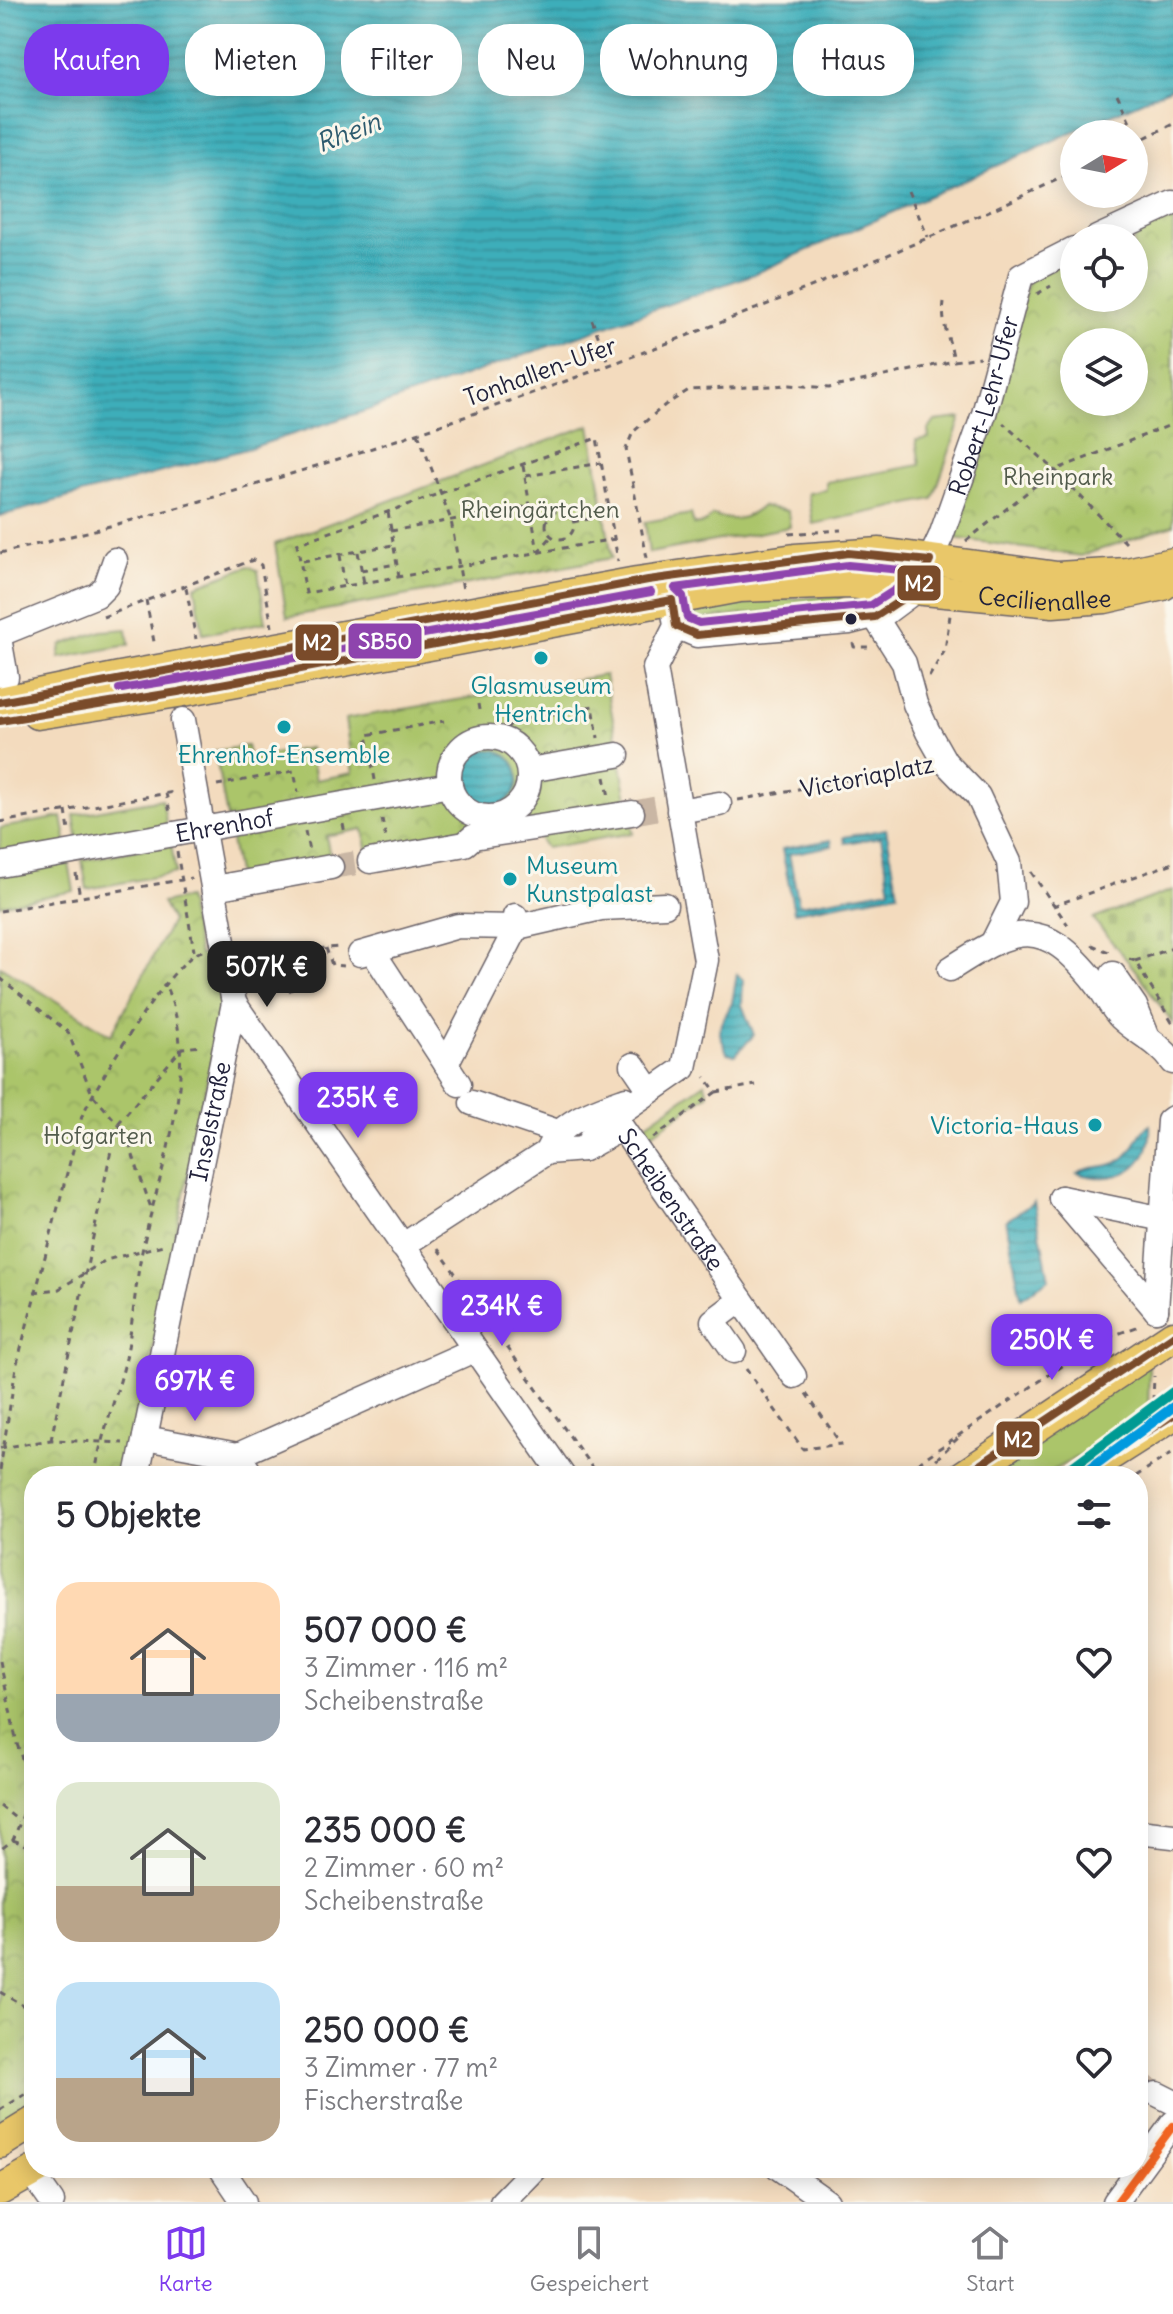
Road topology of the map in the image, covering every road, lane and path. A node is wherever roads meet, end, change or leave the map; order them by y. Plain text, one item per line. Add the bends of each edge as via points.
1 (1117, 94) dead end
2 (1129, 120) edge
3 (1173, 124) edge
4 (1148, 136) edge
5 (1060, 178) edge
6 (908, 191) dead end
7 (1173, 203) edge
8 (1127, 224) edge
9 (928, 237) junction
10 (1060, 256) edge
11 (944, 302) dead end
12 (592, 320) dead end
13 (609, 365) junction
14 (1002, 419) dead end
15 (1173, 424) edge
16 (418, 433) junction
17 (601, 463) junction
18 (523, 464) junction
19 (1055, 470) junction
20 (525, 476) junction
21 (441, 493) junction
22 (530, 506) junction
23 (388, 512) junction
24 (610, 515) junction
25 (548, 517) junction
26 (451, 520) junction
27 (573, 522) junction
28 (391, 531) junction
29 (552, 536) junction
30 (615, 539) junction
31 (966, 541) dead end
32 (1126, 543) dead end
33 (393, 545) junction
34 (358, 551) junction
35 (538, 552) junction
36 (0, 553) edge
37 (339, 555) junction
38 (115, 560) dead end
39 (647, 560) dead end
40 (930, 561) junction
41 (301, 562) junction
42 (1173, 563) edge
43 (397, 564) junction
44 (619, 565) dead end
45 (459, 566) junction
46 (736, 567) junction
47 (361, 570) junction
48 (399, 577) junction
49 (1173, 582) edge
50 (364, 583) junction
51 (186, 586) junction
52 (345, 587) junction
53 (916, 590) junction
54 (464, 594) dead end
55 (146, 600) junction
56 (951, 607) dead end
57 (674, 613) junction
58 (103, 617) dead end
59 (875, 617) junction
60 (272, 627) dead end
61 (196, 639) dead end
62 (155, 647) dead end
63 (1, 661) edge
64 (928, 678) dead end
65 (183, 720) dead end
66 (0, 721) edge
67 (444, 721) dead end
68 (617, 755) dead end
69 (945, 762) junction
70 (529, 770) junction
71 (294, 771) dead end
72 (450, 785) junction
73 (196, 788) junction
74 (166, 793) junction
75 (378, 799) junction
76 (719, 804) joint
77 (676, 807) junction
78 (632, 813) tunnel mouth
79 (0, 822) edge
80 (500, 829) junction
81 (204, 830) junction
82 (174, 835) junction
83 (379, 859) joint
84 (1173, 863) edge
85 (0, 865) edge
86 (331, 867) tunnel mouth
87 (182, 880) junction
88 (213, 881) junction
89 (684, 897) junction
90 (1053, 906) dead end
91 (0, 911) edge
92 (516, 920) junction
93 (994, 940) junction
94 (225, 947) junction
95 (326, 948) junction
96 (1173, 948) edge
97 (195, 952) junction
98 (355, 954) junction
99 (1135, 961) dead end
100 (950, 969) dead end
101 (1113, 974) dead end
102 (1, 980) edge
103 (164, 983) junction
104 (289, 991) dead end
105 (234, 1003) junction
106 (1147, 1035) junction
107 (182, 1048) junction
108 (1173, 1062) edge
109 (633, 1065) dead end
110 (1173, 1073) edge
111 (702, 1079) junction
112 (459, 1084) junction
113 (756, 1085) dead end
114 (650, 1090) junction
115 (92, 1094) junction
116 (1171, 1119) edge
117 (613, 1121) junction
118 (118, 1122) junction
119 (553, 1142) junction
120 (637, 1149) junction
121 (152, 1209) junction
122 (1168, 1220) edge
123 (425, 1231) junction
124 (186, 1238) junction
125 (402, 1246) junction
126 (142, 1251) junction
127 (87, 1270) junction
128 (34, 1292) junction
129 (741, 1300) junction
130 (1144, 1325) dead end
131 (1173, 1336) edge
132 (474, 1350) junction
133 (734, 1351) joint
134 (1154, 1374) dead end
135 (794, 1376) joint
136 (968, 1428) junction
137 (1161, 1429) edge
138 (51, 1440) junction
139 (100, 1441) junction
140 (144, 1443) junction
141 (1, 1448) edge
142 (1173, 1452) edge
143 (238, 1455) junction
144 (1157, 1463) junction
145 (96, 1466) edge
146 (139, 1466) edge
147 (245, 1466) edge
148 (556, 1466) edge
149 (591, 1466) edge
150 (913, 1466) edge
151 (929, 1466) edge
152 (978, 1466) edge
153 (1095, 1466) edge
154 (1148, 1469) edge
155 (0, 1470) edge
156 (0, 1661) edge
157 (24, 1763) edge
158 (0, 1806) edge
159 (24, 1808) edge
160 (20, 1822) junction
161 (1148, 1833) edge
162 (1173, 1836) edge
163 (13, 1840) junction
164 (24, 1844) edge
165 (0, 1850) edge
166 (0, 1992) edge
167 (24, 2006) edge
168 (24, 2095) edge
169 (0, 2110) edge
170 (1173, 2123) edge
171 (24, 2128) edge
172 (0, 2143) edge
173 (1148, 2157) edge
174 (24, 2176) edge
175 (39, 2178) edge
176 (228, 2178) edge
177 (525, 2178) edge
178 (793, 2178) edge
179 (1133, 2178) edge
180 (0, 2190) edge
181 (52, 2202) edge
182 (244, 2202) edge
183 (502, 2202) edge
184 (827, 2202) edge
185 (1115, 2202) edge

1 - 2 path
3 - 4 path
5 - 9 path, Tonhallen-Ufer
6 - 9 path
7 - 8 street
9 - 13 path, Tonhallen-Ufer
10 - 40 street, Robert-Lehr-Ufer via 1021,276 984,414
11 - 39 path via 941,322 954,360 829,388 689,390 633,432 626,449
12 - 13 path
13 - 16 path, Tonhallen-Ufer
14 - 19 path
15 - 19 path
16 - 21 path
16 - 36 path, Tonhallen-Ufer via 198,504
17 - 18 path via 597,438
17 - 20 path
17 - 24 path
18 - 20 path
18 - 21 path
19 - 31 path
19 - 32 path
20 - 22 path
21 - 23 path
21 - 26 path
22 - 25 path
22 - 26 path
22 - 35 path
23 - 28 path
23 - 41 path via 297,544
24 - 27 path
24 - 30 path
25 - 27 path via 563,511
25 - 29 path via 546,527
26 - 28 path
26 - 45 path
27 - 29 path via 567,537
28 - 33 path
29 - 35 path
30 - 35 path
30 - 44 path
33 - 34 path
33 - 43 path
34 - 37 path
34 - 47 path
35 - 45 path
37 - 41 path
37 - 52 path
38 - 63 street via 97,595
40 - 42 main road, Cecilienallee via 1057,577 1127,573
40 - 46 main road, Cecilienallee via 848,553
40 - 53 street, Robert-Lehr-Ufer
41 - 52 path via 306,593
43 - 47 path
43 - 48 path
45 - 48 path
45 - 54 path
46 - 57 street via 685,586
46 - 63 main road, Cecilienallee via 120,677
47 - 50 path
48 - 50 path
49 - 53 main road, Cecilienallee via 1105,598 1053,602
50 - 52 path
51 - 55 path
51 - 60 path via 253,560 261,565
51 - 61 path
53 - 57 main road, Cecilienallee via 799,582 739,587
53 - 59 street
55 - 58 path
55 - 62 path
56 - 64 path via 945,650
57 - 59 street via 686,633 713,635
57 - 66 main road, Cecilienallee
57 - 77 street via 655,668
59 - 69 street, Victoriaplatz via 904,663 915,704
65 - 73 street, Inselstraße
67 - 75 path via 367,735
68 - 70 street
69 - 76 path, Victoriaplatz
69 - 93 street via 978,796 1009,862 1013,902
70 - 72 street via 514,746 481,719 471,741 453,759
70 - 80 street via 519,804
71 - 73 path
72 - 75 street, Ehrenhof
72 - 80 street via 462,807
73 - 74 path
73 - 81 street, Inselstraße
74 - 79 path
74 - 82 path
75 - 81 street, Ehrenhof
75 - 83 path
76 - 77 street
77 - 89 street
78 - 80 street
80 - 83 street
81 - 82 street, Ehrenhof
81 - 88 street, Inselstraße
82 - 85 street, Ehrenhof
82 - 87 path
84 - 90 path
86 - 88 street
87 - 88 path
87 - 91 path
87 - 97 path
88 - 94 street, Inselstraße
89 - 92 street
89 - 111 street via 706,960
92 - 98 street via 458,926
92 - 112 street
93 - 100 street
93 - 106 street via 1028,934 1064,946 1121,1018
94 - 97 path
94 - 105 street, Inselstraße
95 - 98 path
95 - 98 path via 332,965 341,967
95 - 104 path via 314,949 315,973
96 - 99 path
97 - 103 path
98 - 112 street
101 - 106 street
102 - 115 path via 68,1032
103 - 107 path via 177,1010
103 - 115 path
105 - 124 street, Inselstraße
105 - 125 street
106 - 108 street
106 - 110 street via 1159,1062
107 - 118 path
107 - 121 path
109 - 114 street
111 - 113 path
111 - 114 street
111 - 120 path
112 - 119 street
114 - 117 street
115 - 118 path
115 - 128 path
116 - 122 street
117 - 119 street
117 - 119 street, Scheibenstraße via 584,1149
117 - 120 street, Scheibenstraße
118 - 121 path
118 - 127 path
119 - 123 street, Scheibenstraße
120 - 129 street, Scheibenstraße
121 - 126 path
122 - 122 street via 1156,1310 1061,1198 1133,1213
123 - 125 street, Scheibenstraße
123 - 149 path
124 - 126 path
124 - 140 street, Inselstraße
125 - 132 street
126 - 127 path
126 - 139 path via 126,1358
127 - 128 path via 59,1289
127 - 138 path
128 - 141 path
129 - 133 street via 713,1321
129 - 135 street, Scheibenstraße
130 - 136 path via 1101,1340
131 - 152 main road
132 - 143 street
132 - 148 street
133 - 135 path via 803,1449 841,1444
134 - 137 path
136 - 150 path
136 - 151 path
137 - 144 path
137 - 153 main road
138 - 139 path
138 - 141 path
139 - 140 path
139 - 145 path
140 - 143 street
140 - 146 street, Inselstraße
141 - 155 path
142 - 144 path
143 - 147 street
144 - 154 path
156 - 157 path
158 - 160 path
159 - 160 path
160 - 163 path
161 - 162 street
163 - 164 path
163 - 165 path
166 - 167 path
168 - 169 path
170 - 173 street
171 - 172 main road
174 - 180 main road
175 - 181 street
176 - 182 street
177 - 183 street
178 - 184 street
179 - 185 street

